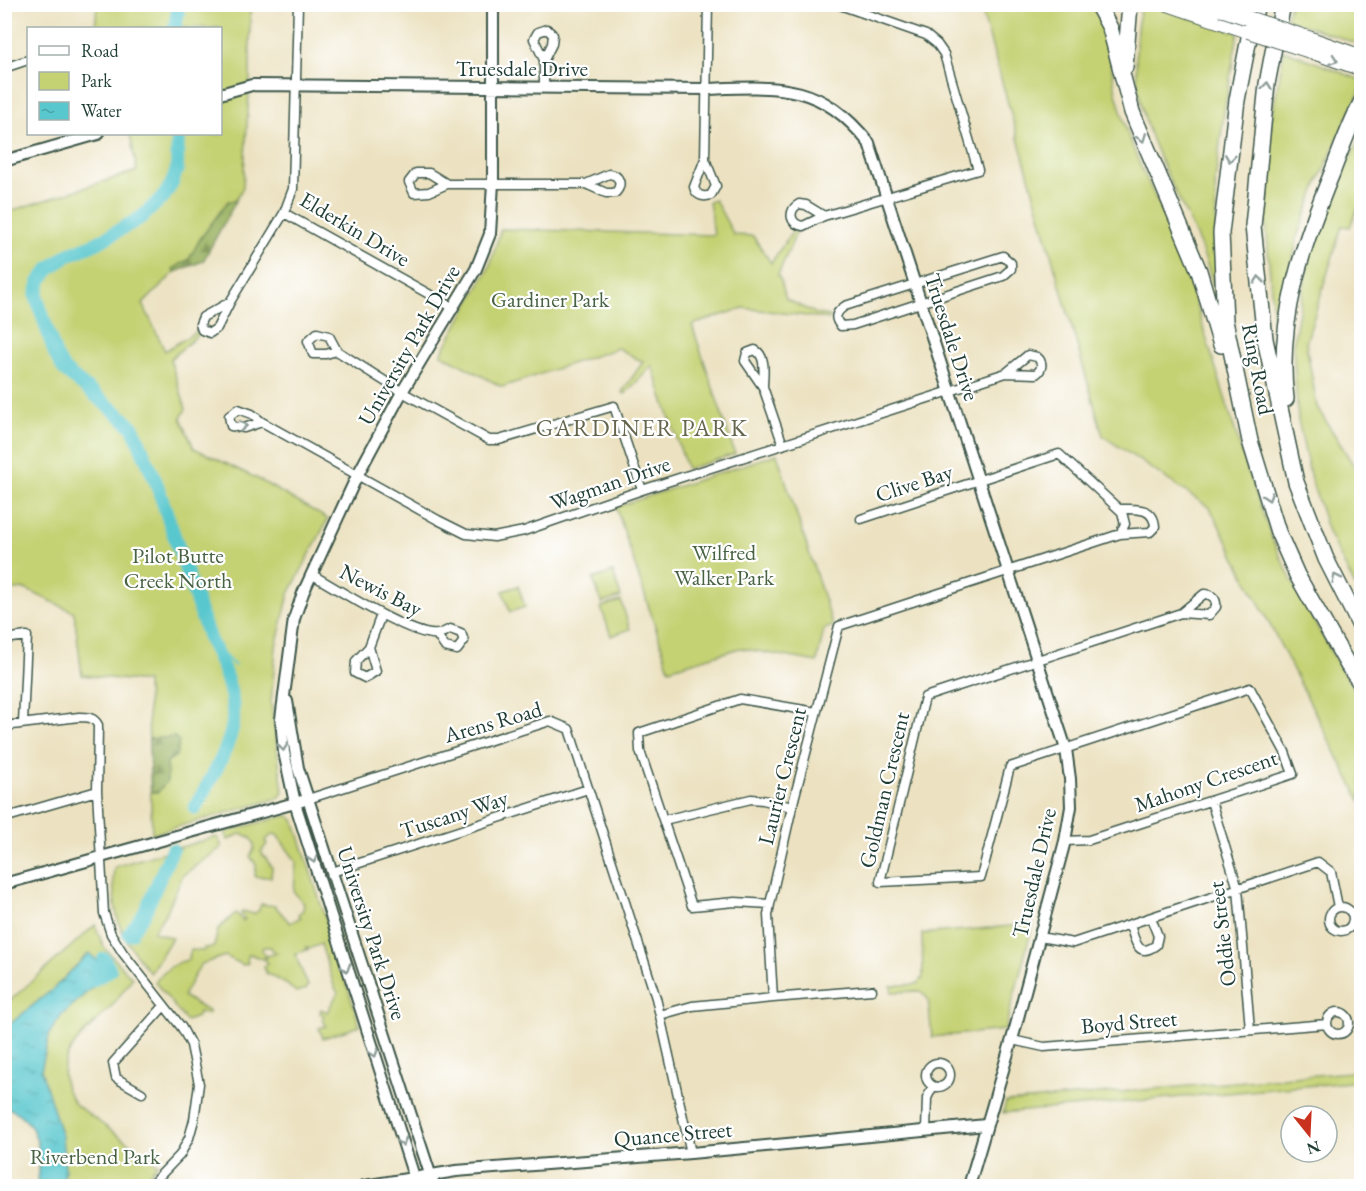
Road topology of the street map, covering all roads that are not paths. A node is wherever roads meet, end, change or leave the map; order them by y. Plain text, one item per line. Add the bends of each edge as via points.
1 (298, 4) edge
2 (493, 4) edge
3 (708, 4) edge
4 (837, 4) edge
5 (1097, 4) edge
6 (1130, 4) edge
7 (1168, 4) edge
8 (1208, 4) edge
9 (1220, 15) junction
10 (1249, 38) dead end
11 (1309, 45) junction
12 (1274, 47) dead end
13 (1362, 57) edge
14 (27, 60) edge
15 (544, 60) dead end
16 (4, 68) edge
17 (1362, 69) edge
18 (1124, 82) junction
19 (297, 85) junction
20 (492, 88) junction
21 (544, 88) junction
22 (707, 88) junction
23 (222, 94) edge
24 (1362, 101) edge
25 (1362, 127) edge
26 (95, 135) edge
27 (705, 159) dead end
28 (4, 161) edge
29 (493, 183) junction
30 (447, 184) dead end
31 (586, 184) dead end
32 (886, 196) junction
33 (1318, 206) junction
34 (284, 213) junction
35 (825, 216) dead end
36 (915, 284) junction
37 (230, 302) dead end
38 (921, 302) junction
39 (452, 307) junction
40 (337, 351) dead end
41 (1006, 373) dead end
42 (763, 387) dead end
43 (949, 391) junction
44 (402, 392) junction
45 (262, 422) dead end
46 (1250, 441) junction
47 (783, 445) junction
48 (357, 476) junction
49 (978, 481) junction
50 (1296, 482) junction
51 (642, 490) junction
52 (1119, 510) junction
53 (861, 519) dead end
54 (1120, 534) junction
55 (1008, 571) junction
56 (311, 574) junction
57 (1181, 613) dead end
58 (381, 615) junction
59 (1362, 630) edge
60 (436, 635) dead end
61 (4, 639) edge
62 (369, 647) dead end
63 (1037, 660) junction
64 (1362, 685) edge
65 (285, 689) junction
66 (816, 712) junction
67 (23, 723) junction
68 (4, 726) edge
69 (1066, 749) junction
70 (588, 789) junction
71 (97, 791) junction
72 (308, 799) junction
73 (1211, 801) junction
74 (295, 803) junction
75 (792, 807) junction
76 (4, 818) edge
77 (664, 820) junction
78 (1065, 841) junction
79 (101, 858) junction
80 (332, 872) junction
81 (4, 884) edge
82 (1238, 889) junction
83 (770, 904) junction
84 (1338, 907) dead end
85 (1152, 918) junction
86 (1130, 925) junction
87 (1040, 937) junction
88 (872, 990) dead end
89 (773, 998) junction
90 (164, 1006) junction
91 (660, 1015) junction
92 (1327, 1024) dead end
93 (1250, 1029) junction
94 (1012, 1040) junction
95 (381, 1075) junction
96 (400, 1081) junction
97 (933, 1086) dead end
98 (142, 1093) dead end
99 (986, 1125) junction
100 (926, 1131) junction
101 (692, 1153) junction
102 (430, 1174) junction
103 (415, 1182) edge
104 (150, 1186) edge
105 (364, 1186) edge
106 (434, 1186) edge
107 (969, 1186) edge

1 - 19 street, Elderkin Drive
2 - 20 street, University Park Drive
3 - 22 street
4 - 32 street via 926,35 937,44 944,54 978,170
5 - 18 highway via 1110,28
6 - 18 highway
7 - 9 main road
8 - 9 main road
9 - 11 main road, bridge
10 -> 46 highway, Ring Road via 1237,100 1221,233 1225,321
11 - 13 main road
11 -> 17 main road
50 -> 12 highway, Ring Road via 1266,339 1253,226
14 - 16 street
15 - 21 street
18 -> 46 highway via 1145,147 1198,271
19 - 20 street, Truesdale Drive
19 - 23 street, Truesdale Drive via 252,86
19 - 34 street, Elderkin Drive via 293,189
20 - 21 street, Truesdale Drive
20 - 29 street, University Park Drive
21 - 22 street, Truesdale Drive
22 - 27 street
22 - 32 street, Truesdale Drive via 765,87 801,92 832,107 869,144
24 - 33 highway
25 - 33 highway
26 - 28 street
29 - 30 street
29 - 31 street
29 - 39 street, University Park Drive via 490,234 476,269
32 - 35 street
32 - 36 street, Truesdale Drive
33 - 50 highway via 1293,283 1285,341 1284,390
34 - 37 street
34 - 39 street, Elderkin Drive
36 - 38 street, Truesdale Drive
36 - 38 street via 845,306 835,315 836,321 841,326 853,325
36 - 38 street via 997,257 1003,256 1011,263 1011,269 1003,276
38 - 43 street, Truesdale Drive
39 - 44 street, University Park Drive
40 - 44 street
41 - 43 street, Wagman Drive
42 - 47 street
43 - 47 street, Wagman Drive
43 - 49 street, Truesdale Drive
44 - 48 street, University Park Drive
44 - 51 street via 489,440 614,405
45 - 48 street, Wagman Drive
46 -> 64 highway, Ring Road via 1278,532 1297,575
47 - 51 street, Wagman Drive
48 - 51 street, Wagman Drive via 466,534 494,537 524,531
48 - 56 street, University Park Drive
49 - 52 street, Clive Bay via 1059,454
49 - 53 street, Clive Bay
49 - 55 street, Truesdale Drive
59 -> 50 highway, Ring Road via 1326,559
52 - 54 street via 1125,524
52 - 54 street via 1141,508 1155,521 1150,532
54 - 55 street
55 - 63 street, Truesdale Drive
55 - 66 street, Laurier Crescent via 839,626
56 - 58 street, Newis Bay
56 - 65 street, University Park Drive via 294,619
57 - 63 street
58 - 60 street, Newis Bay
58 - 62 street
61 - 67 street via 27,636
63 - 69 street, Truesdale Drive
63 - 69 street, Goldman Crescent via 925,697 880,882 981,877 1010,767
65 - 72 street, University Park Drive via 298,768
65 -> 74 street, University Park Drive via 281,719
66 - 75 street, Laurier Crescent
66 - 77 street via 740,699 639,733 640,751
67 - 68 street
67 - 71 street via 79,717 96,720
69 - 73 street, Mahony Crescent via 1250,688 1293,774
69 - 78 street, Truesdale Drive via 1071,807
70 - 72 street, Arens Road via 569,729 550,721
70 - 80 street, Tuscany Way
70 - 91 street, Arens Road
71 - 76 street
71 - 79 street
72 - 74 street, Arens Road
72 - 80 street, University Park Drive
73 - 78 street, Mahony Crescent via 1089,840
73 - 82 street, Oddie Street
74 - 79 street, Arens Road
74 -> 95 street, University Park Drive
75 - 77 street via 751,799
75 - 83 street, Laurier Crescent
77 - 83 street via 692,906
78 - 87 street, Truesdale Drive
79 - 81 street, Arens Road
79 - 90 street via 104,913 111,934
80 - 96 street, University Park Drive
82 - 84 street via 1318,862 1331,872
82 - 85 street
82 - 93 street, Oddie Street
83 - 89 street, Laurier Crescent
85 - 86 street
85 - 86 street via 1158,936 1156,945 1149,950 1137,946
86 - 87 street via 1073,943
87 - 94 street, Truesdale Drive
88 - 89 street
89 - 91 street via 692,1006
90 - 98 street via 113,1063 116,1078
90 - 104 street via 190,1045 199,1084 189,1138 180,1155
91 - 101 street, Arens Road
92 - 93 street, Boyd Street
93 - 94 street, Boyd Street via 1044,1047
94 - 99 street, Truesdale Drive
95 - 96 street via 388,1073
95 -> 103 street, University Park Drive
96 - 102 street, University Park Drive
97 - 100 street via 927,1098
99 - 100 street, Quance Street
99 - 107 street, Truesdale Drive
100 - 101 street, Quance Street
101 - 102 street, Quance Street
102 - 103 street, Quance Street
102 - 106 street, University Park Drive
103 - 105 street, Quance Street

